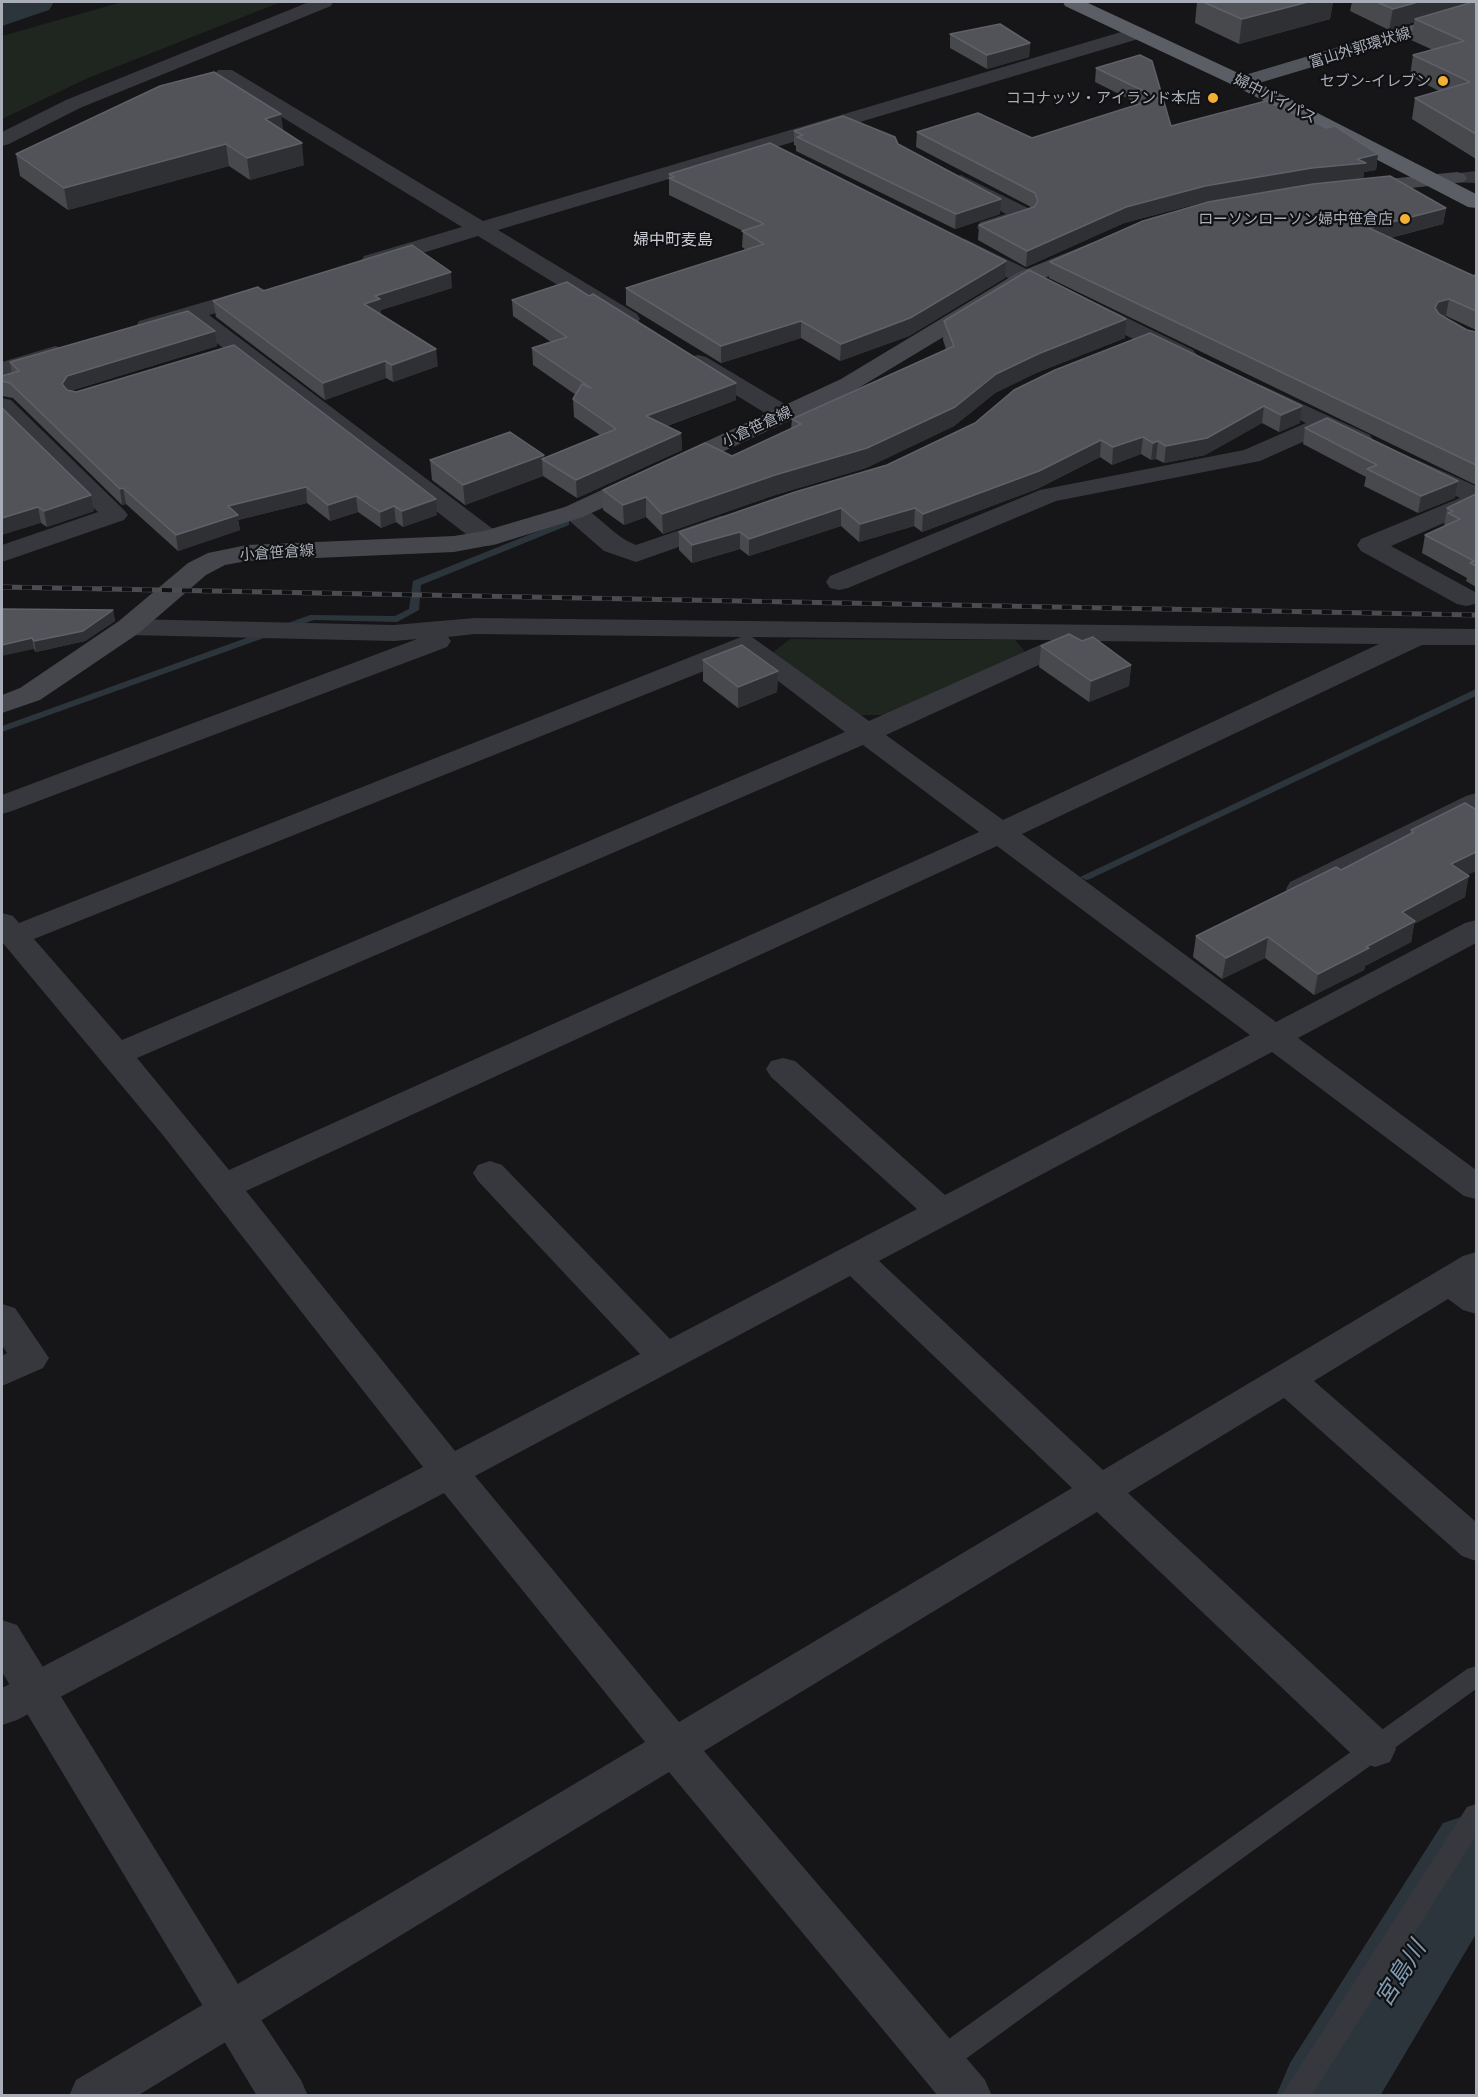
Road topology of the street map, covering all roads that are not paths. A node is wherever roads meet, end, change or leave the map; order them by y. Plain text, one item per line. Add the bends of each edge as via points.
1 (324, 2) edge
2 (1072, 2) edge
3 (1106, 2) edge
4 (1476, 12) edge
5 (1138, 33) junction
6 (225, 74) dead end
7 (1262, 77) junction
8 (1242, 82) junction
9 (2, 140) edge
10 (762, 145) junction
11 (783, 156) edge
12 (946, 173) edge
13 (1470, 181) edge
14 (1434, 182) junction
15 (1333, 190) edge
16 (1476, 202) edge
17 (481, 229) junction
18 (1111, 240) edge
19 (348, 268) edge
20 (1025, 278) junction
21 (281, 287) edge
22 (192, 313) junction
23 (642, 328) edge
24 (128, 331) edge
25 (1149, 338) junction
26 (75, 347) edge
27 (1118, 351) edge
28 (683, 352) edge
29 (1201, 363) edge
30 (2, 370) edge
31 (1242, 383) edge
32 (2, 405) edge
33 (784, 414) junction
34 (1325, 423) junction
35 (1476, 498) edge
36 (574, 512) junction
37 (742, 517) edge
38 (488, 538) junction
39 (2, 554) edge
40 (839, 582) dead end
41 (1466, 598) dead end
42 (475, 626) junction
43 (129, 627) junction
44 (1089, 634) junction
45 (1420, 635) junction
46 (748, 637) junction
47 (1476, 637) edge
48 (2, 705) edge
49 (864, 734) junction
50 (1476, 801) edge
51 (2, 805) edge
52 (1000, 833) junction
53 (1273, 903) edge
54 (8, 929) edge
55 (1476, 930) edge
56 (1198, 940) edge
57 (1167, 956) junction
58 (1274, 1036) junction
59 (115, 1055) junction
60 (783, 1070) dead end
61 (490, 1173) dead end
62 (223, 1187) junction
63 (1476, 1187) edge
64 (941, 1211) junction
65 (853, 1258) junction
66 (1468, 1282) edge
67 (2, 1317) edge
68 (665, 1357) junction
69 (2, 1372) edge
70 (1287, 1379) junction
71 (448, 1472) junction
72 (1100, 1491) junction
73 (1476, 1545) edge
74 (2, 1637) edge
75 (1476, 1676) edge
76 (17, 1699) edge
77 (673, 1746) junction
78 (1375, 1749) junction
79 (1476, 1815) edge
80 (230, 2012) junction
81 (939, 2062) junction
82 (93, 2096) edge
83 (284, 2096) edge
84 (968, 2096) edge
85 (1295, 2096) edge

1 - 9 street via 73,104
2 - 5 highway, 婦中バイパス
3 - 7 highway, 婦中バイパス
4 - 7 main road, 富山外郭環状線
5 - 8 highway, 婦中バイパス
5 - 10 street
6 - 17 street
7 - 8 main road, 富山外郭環状線
7 - 13 highway, 婦中バイパス
8 - 14 highway, 婦中バイパス
10 - 11 street
10 - 17 street
12 - 20 street via 1024,215 948,237
13 - 14 main road
14 - 15 main road
14 - 16 highway, 婦中バイパス
17 - 19 street
17 - 23 street
18 - 20 main road, 小倉笹倉線
20 - 25 street
20 - 33 main road, 小倉笹倉線 via 849,384
21 - 22 street
22 - 24 street
22 - 38 street via 230,353
25 - 27 street
25 - 29 street
26 - 30 street
28 - 33 street
31 - 34 street
32 - 39 street via 115,515
33 - 36 main road, 小倉笹倉線
34 - 35 street
34 - 40 street via 1251,456 1049,495
35 - 41 street via 1370,545
36 - 37 street via 613,545 636,554
36 - 38 main road, 小倉笹倉線
38 - 43 main road, 小倉笹倉線 via 247,553 218,559 196,569
42 - 43 street via 394,633
42 - 46 street
42 - 51 street
43 - 48 main road, 小倉笹倉線 via 30,694
44 - 45 street
44 - 46 street
44 - 49 street
45 - 47 street
45 - 52 street
46 - 49 street
46 - 54 street
49 - 52 street
49 - 59 street
50 - 53 street
52 - 57 street
52 - 62 street
54 - 59 street
55 - 58 street
56 - 57 street
57 - 58 street
58 - 63 street
58 - 64 street
59 - 62 street
60 - 64 street
61 - 68 street
62 - 71 street
64 - 65 street
65 - 68 street
65 - 72 street
66 - 70 street
67 - 69 street via 30,1358
68 - 71 street
70 - 72 street
70 - 73 street
71 - 76 street
71 - 77 street
72 - 77 street
72 - 78 street
74 - 76 street
75 - 78 lane
76 - 80 street
77 - 80 street
77 - 81 street
78 - 81 lane
79 - 85 lane
80 - 82 street
80 - 83 street
81 - 84 street

